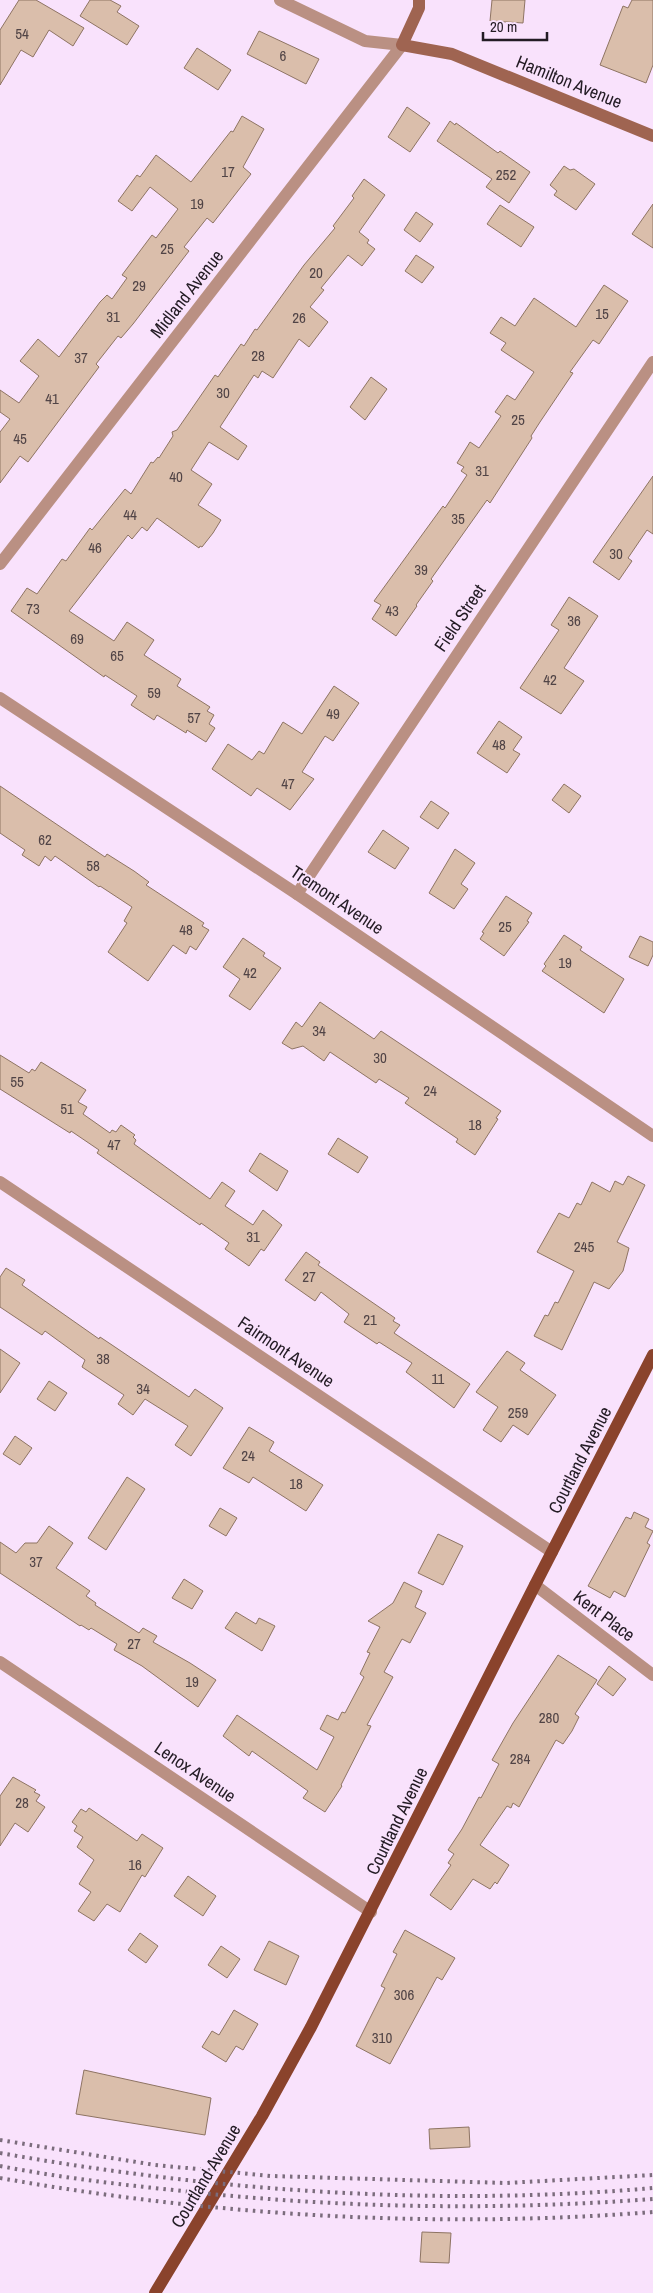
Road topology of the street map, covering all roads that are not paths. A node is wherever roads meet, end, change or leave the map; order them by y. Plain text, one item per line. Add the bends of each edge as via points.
1 (280, 0) edge
2 (420, 0) edge
3 (402, 45) junction
4 (653, 136) edge
5 (653, 362) edge
6 (0, 564) edge
7 (0, 698) edge
8 (297, 894) junction
9 (653, 1136) edge
10 (0, 1182) edge
11 (653, 1355) edge
12 (552, 1552) junction
13 (535, 1585) junction
14 (0, 1662) edge
15 (653, 1675) edge
16 (371, 1912) junction
17 (155, 2293) edge

1 - 3 street via 366,41
2 - 3 street
3 - 4 street, Hamilton Avenue via 452,54
3 - 6 street, Midland Avenue
5 - 8 street, Field Street
7 - 8 street, Tremont Avenue
8 - 9 street, Tremont Avenue
10 - 12 street, Fairmont Avenue
11 - 12 main road, Courtland Avenue
12 - 13 main road, Courtland Avenue
13 - 15 street, Kent Place
13 - 16 main road, Courtland Avenue
14 - 16 street, Lenox Avenue
16 - 17 main road, Courtland Avenue via 263,2114

